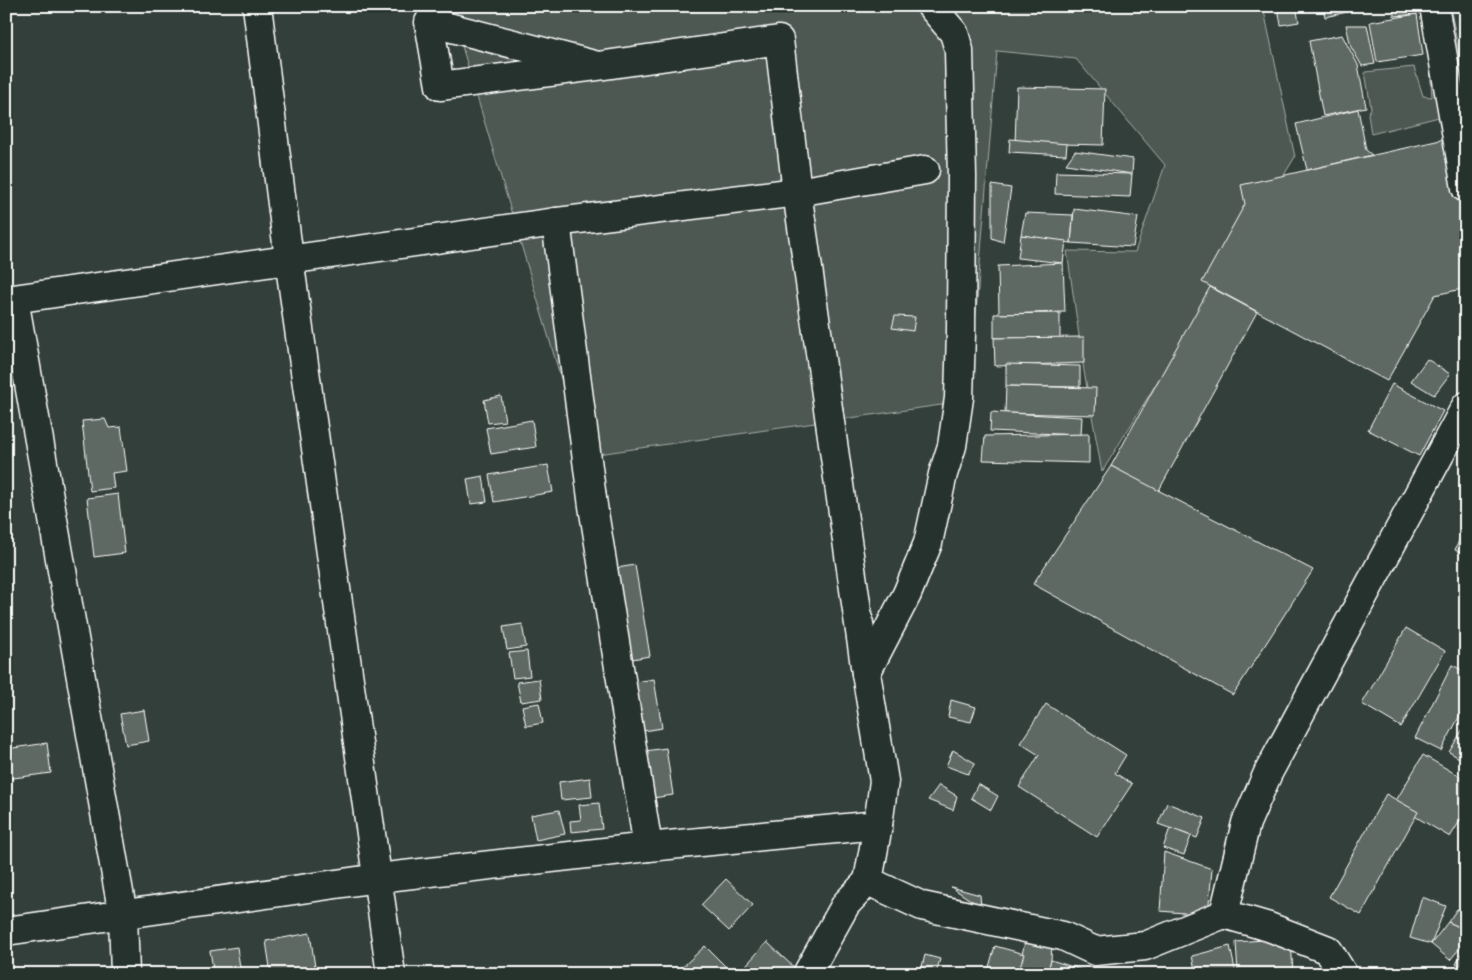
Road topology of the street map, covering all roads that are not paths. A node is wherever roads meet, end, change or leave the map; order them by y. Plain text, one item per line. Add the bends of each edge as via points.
1 (258, 6) edge
2 (931, 6) edge
3 (1434, 6) edge
4 (598, 66) junction
5 (925, 170) dead end
6 (1466, 188) edge
7 (797, 192) junction
8 (556, 222) junction
9 (289, 259) junction
10 (10, 300) edge
11 (1466, 406) edge
12 (866, 673) junction
13 (878, 825) junction
14 (648, 847) junction
15 (378, 878) junction
16 (868, 881) junction
17 (1224, 914) junction
18 (123, 915) junction
19 (6, 931) edge
20 (125, 974) edge
21 (391, 974) edge
22 (807, 974) edge
23 (1343, 974) edge

1 - 9 street
2 - 12 street via 954,34 959,50 962,176 959,398 952,446 942,474 928,543 907,594
3 - 6 street
4 - 4 street via 522,47 429,22 440,86
4 - 7 street via 780,40
5 - 7 street
7 - 8 street
7 - 12 street
8 - 9 street
8 - 14 street via 592,506
9 - 10 street
9 - 15 street
10 - 18 street
11 - 17 street via 1268,773 1246,822
12 - 13 street via 884,781
13 - 14 street
13 - 16 street
14 - 15 street
15 - 18 street
15 - 21 street
16 - 17 street via 922,906 1063,936 1095,951 1145,946
16 - 22 street via 846,904
17 - 23 street via 1328,950
18 - 19 street
18 - 20 street

